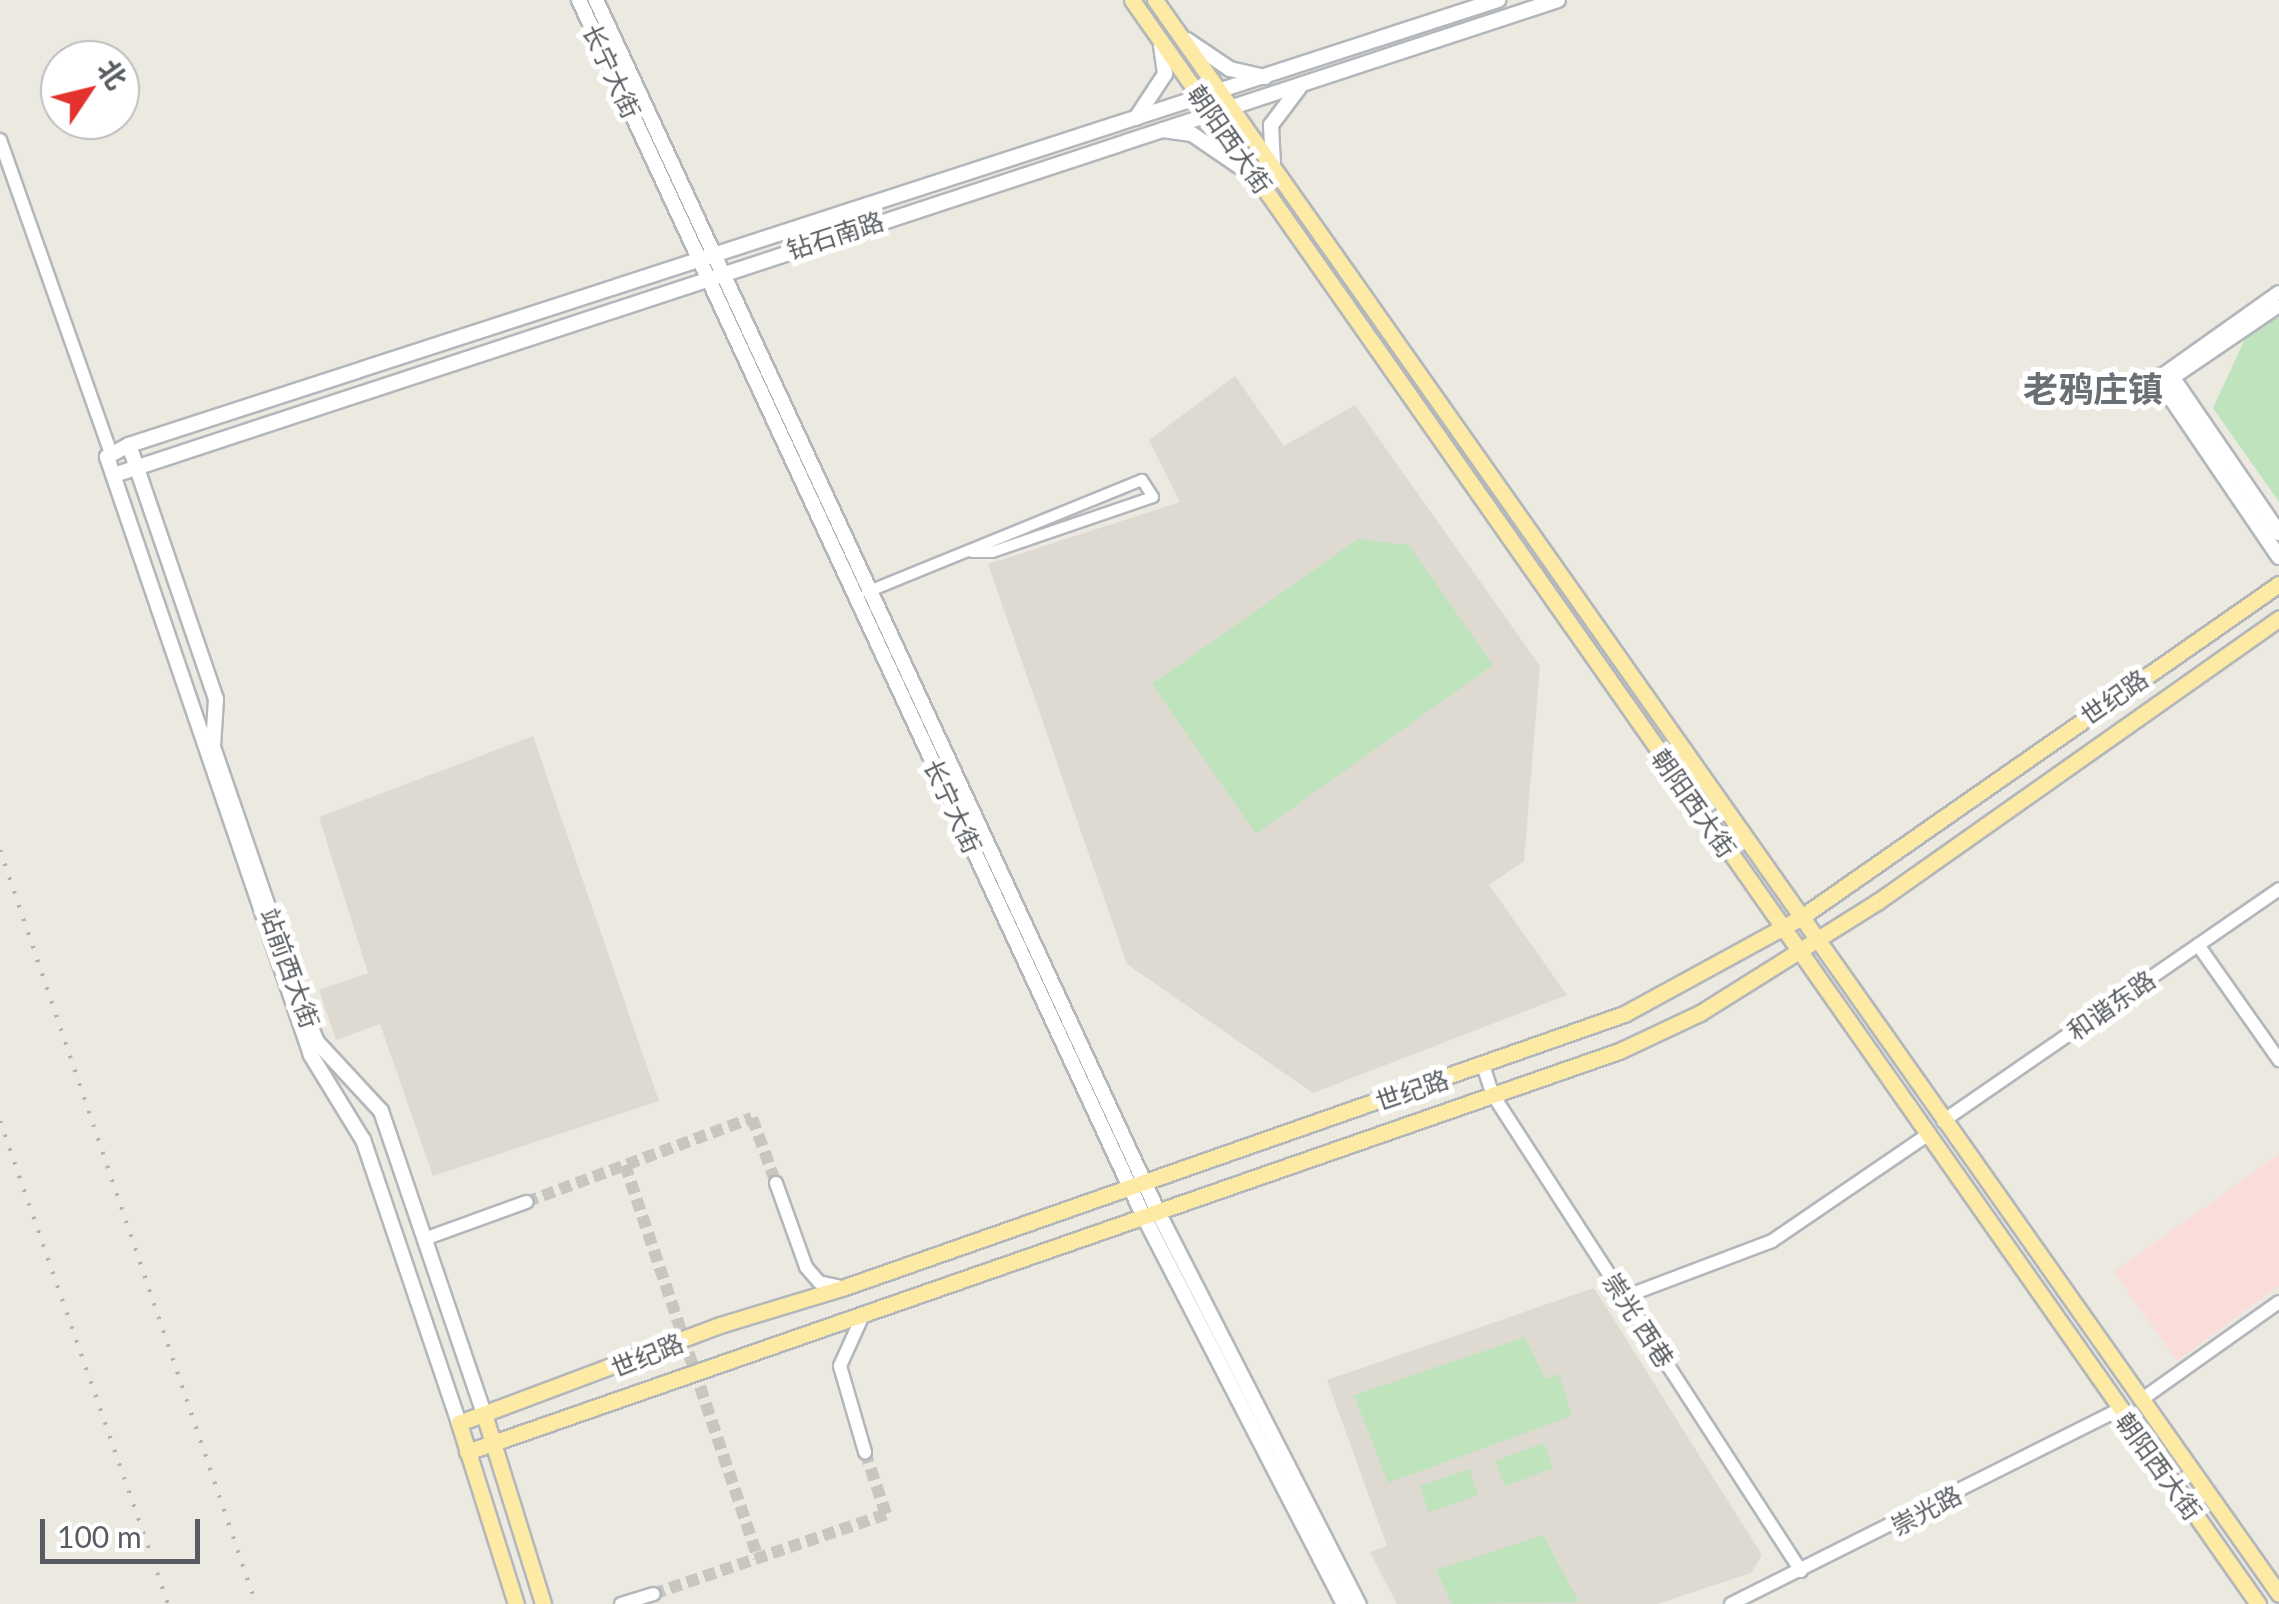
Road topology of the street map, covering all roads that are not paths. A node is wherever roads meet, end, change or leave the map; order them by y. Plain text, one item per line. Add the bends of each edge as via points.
1 (579, 0) edge
2 (596, 0) edge
3 (1132, 0) edge
4 (1155, 0) edge
5 (1498, 0) edge
6 (1558, 0) edge
7 (1176, 30) junction
8 (1159, 39) junction
9 (1276, 76) junction
10 (1306, 80) junction
11 (1225, 100) junction
12 (1206, 105) junction
13 (1126, 124) junction
14 (1148, 131) junction
15 (0, 140) edge
16 (1277, 173) junction
17 (1262, 185) junction
18 (707, 259) junction
19 (713, 275) junction
20 (2279, 292) edge
21 (2279, 306) edge
22 (2168, 377) junction
23 (129, 445) junction
24 (110, 452) junction
25 (136, 468) junction
26 (114, 476) junction
27 (2279, 533) edge
28 (972, 552) junction
29 (2279, 557) edge
30 (2279, 584) edge
31 (867, 592) junction
32 (2279, 618) edge
33 (2279, 889) edge
34 (1800, 918) junction
35 (1782, 928) junction
36 (1816, 942) junction
37 (2198, 944) junction
38 (1799, 952) junction
39 (298, 1004) junction
40 (2279, 1060) edge
41 (1483, 1066) junction
42 (1494, 1095) junction
43 (1943, 1120) junction
44 (1926, 1136) junction
45 (776, 1183) tunnel mouth
46 (1137, 1186) junction
47 (526, 1202) tunnel mouth
48 (1151, 1214) junction
49 (424, 1239) junction
50 (860, 1282) junction
51 (1624, 1297) junction
52 (2279, 1302) edge
53 (871, 1312) junction
54 (620, 1366) junction
55 (630, 1394) junction
56 (2141, 1400) junction
57 (2119, 1410) junction
58 (484, 1414) junction
59 (459, 1423) junction
60 (492, 1443) junction
61 (467, 1452) junction
62 (865, 1452) tunnel mouth
63 (1802, 1571) junction
64 (653, 1594) tunnel mouth
65 (2279, 1594) edge
66 (516, 1604) edge
67 (543, 1604) edge
68 (621, 1604) edge
69 (1344, 1604) edge
70 (1359, 1604) edge
71 (1730, 1604) edge
72 (2258, 1604) edge

1 - 18 main road, 长宁大街
2 - 18 main road, 长宁大街
3 - 8 main road, 朝阳西大街
4 - 7 main road, 朝阳西大街
5 - 9 main road, 钻石南路
6 - 10 main road, 钻石南路
7 - 9 main road via 1230,69
7 - 11 main road, 朝阳西大街
8 - 12 main road, 朝阳西大街
8 - 13 main road via 1163,80 1145,110
9 - 11 main road, 钻石南路
10 - 11 main road, 钻石南路
10 - 16 main road via 1280,104 1271,125 1268,153
11 - 12 main road, 钻石南路
11 - 16 main road, 朝阳西大街
12 - 13 main road, 钻石南路
12 - 14 main road, 钻石南路
12 - 17 main road, 朝阳西大街
13 - 18 main road, 钻石南路
14 - 17 main road via 1192,134
14 - 19 main road, 钻石南路
15 - 24 street, 站前西大街
16 - 34 main road, 朝阳西大街
17 - 35 main road, 朝阳西大街
18 - 19 main road, 长宁大街
18 - 23 main road, 钻石南路
19 - 25 main road, 钻石南路
19 - 31 main road, 长宁大街
19 - 46 main road, 长宁大街
20 - 22 street
21 - 22 street
22 - 27 main road
22 - 29 main road via 2162,385
23 - 24 main road
23 - 25 main road, 站前西大街
24 - 26 main road, 站前西大街
25 - 26 main road, 钻石南路
25 - 39 main road, 站前西大街 via 216,698 213,747
26 - 39 main road, 站前西大街
28 - 28 street via 992,552 1153,497 1142,480
28 - 31 street
30 - 34 main road, 世纪路
31 - 46 main road, 长宁大街
32 - 36 main road, 世纪路
33 - 37 street, 和谐东路
34 - 35 main road, 世纪路
34 - 36 main road, 朝阳西大街
35 - 38 main road, 朝阳西大街
35 - 41 main road, 世纪路 via 1624,1014
36 - 38 main road, 世纪路
36 - 43 main road, 朝阳西大街
37 - 40 street
37 - 43 street, 和谐东路
38 - 42 main road, 世纪路 via 1632,1046
38 - 44 main road, 朝阳西大街
39 - 49 main road, 站前西大街 via 317,1042 381,1111
39 - 59 main road, 站前西大街 via 316,1065 364,1140
41 - 42 street, 崇光 西巷
41 - 46 main road, 世纪路
42 - 48 main road, 世纪路
42 - 51 street, 崇光 西巷
43 - 56 main road, 朝阳西大街
44 - 51 street via 1772,1241
44 - 57 main road, 朝阳西大街
45 - 50 street via 806,1266 828,1285
46 - 48 main road, 长宁大街
46 - 50 main road, 世纪路
47 - 49 street
48 - 53 main road, 世纪路
48 - 69 main road, 长宁大街
48 - 70 main road, 长宁大街
49 - 58 main road, 站前西大街
50 - 53 main road
50 - 54 main road, 世纪路 via 720,1325
51 - 63 street, 崇光 西巷
52 - 56 street
53 - 55 main road, 世纪路
53 - 62 street via 840,1366
54 - 55 main road
54 - 58 main road, 世纪路
55 - 60 main road, 世纪路
56 - 65 main road, 朝阳西大街
57 - 63 street, 崇光路
57 - 72 main road, 朝阳西大街
58 - 59 main road, 世纪路
58 - 60 main road, 站前西大街
59 - 61 main road, 站前西大街
60 - 61 main road, 世纪路
60 - 67 main road, 站前西大街
61 - 66 main road, 站前西大街
63 - 71 street, 崇光路
64 - 68 street

